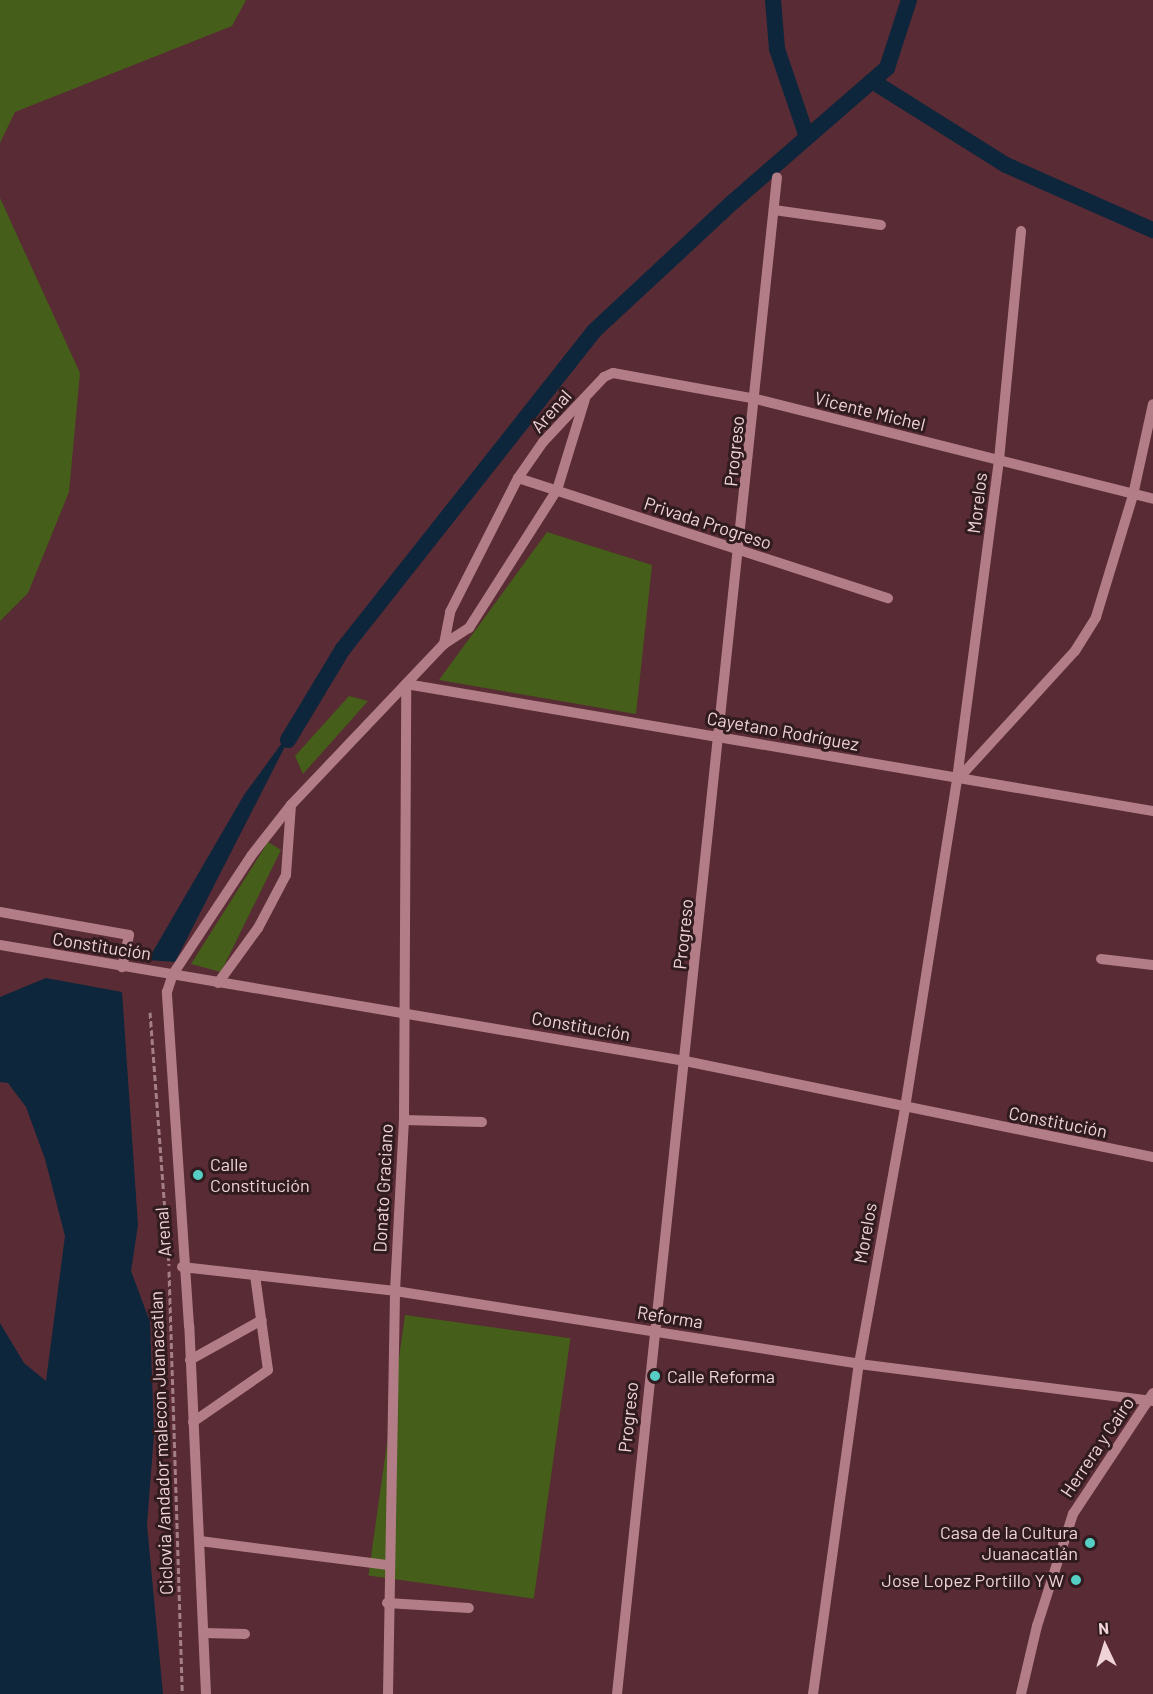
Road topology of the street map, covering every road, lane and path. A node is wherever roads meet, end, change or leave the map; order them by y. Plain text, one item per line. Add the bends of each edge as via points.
1 (777, 177) dead end
2 (774, 210) junction
3 (882, 225) dead end
4 (1021, 231) dead end
5 (586, 396) junction
6 (756, 399) junction
7 (1153, 404) edge
8 (999, 460) junction
9 (518, 478) junction
10 (557, 490) junction
11 (1133, 495) junction
12 (1153, 499) edge
13 (740, 551) junction
14 (888, 598) dead end
15 (444, 644) junction
16 (406, 684) junction
17 (721, 736) junction
18 (957, 779) junction
19 (291, 805) junction
20 (1153, 811) edge
21 (0, 912) edge
22 (0, 945) edge
23 (1101, 958) dead end
24 (1153, 965) edge
25 (122, 967) junction
26 (173, 974) junction
27 (218, 983) junction
28 (150, 1012) dead end
29 (404, 1013) junction
30 (686, 1061) junction
31 (905, 1108) junction
32 (404, 1120) junction
33 (482, 1122) dead end
34 (1153, 1157) edge
35 (182, 1267) junction
36 (255, 1275) junction
37 (395, 1291) junction
38 (261, 1320) junction
39 (654, 1331) junction
40 (190, 1360) junction
41 (859, 1364) junction
42 (1151, 1398) edge
43 (193, 1422) junction
44 (200, 1541) junction
45 (388, 1565) junction
46 (387, 1603) junction
47 (469, 1608) dead end
48 (204, 1633) junction
49 (245, 1634) dead end
50 (182, 1694) edge
51 (206, 1694) edge
52 (388, 1694) edge
53 (616, 1694) edge
54 (813, 1694) edge
55 (1021, 1694) edge

1 - 2 street, Progreso
2 - 3 street
2 - 6 street, Progreso
4 - 8 street, Morelos
5 - 6 street, Vicente Michel via 603,377 625,372
5 - 9 street, Arenal via 543,442
5 - 10 street, Arenal
6 - 8 street, Vicente Michel
6 - 13 street, Progreso
7 - 11 street
8 - 11 street, Vicente Michel
8 - 18 street, Morelos
9 - 10 street, Privada Progreso
9 - 15 street, Arenal via 450,612
10 - 13 street, Privada Progreso
10 - 15 street, Arenal via 469,628
11 - 12 street, Vicente Michel
11 - 18 street via 1096,616 1075,651
13 - 14 street, Privada Progreso
13 - 17 street, Progreso
15 - 16 street, Arenal
16 - 17 street, Cayetano Rodríguez
16 - 19 street, Arenal
16 - 29 street, Donato Graciano
17 - 18 street, Cayetano Rodríguez
17 - 30 street, Progreso
18 - 20 street, Cayetano Rodríguez
18 - 31 street, Morelos
19 - 26 street, Arenal via 251,856
19 - 27 street via 285,875 258,928
21 - 25 street via 129,935
22 - 25 street, Constitución
23 - 24 street
25 - 26 street, Constitución
26 - 27 street, Constitución
26 - 35 street, Arenal via 165,1012
27 - 29 street, Constitución
28 - 50 path, Ciclovia /andador malecon Juanacatlan via 163,1153 174,1366
29 - 30 street, Constitución
29 - 32 street, Donato Graciano
30 - 31 street, Constitución
30 - 39 street, Progreso
31 - 34 street, Constitución
31 - 41 street, Morelos
32 - 33 street
32 - 37 street, Donato Graciano
35 - 36 street, Reforma
35 - 40 street, Arenal
36 - 37 street, Reforma
36 - 38 street
37 - 39 street, Reforma
37 - 45 street, Donato Graciano
38 - 40 street
38 - 43 street via 268,1370
39 - 41 street, Reforma
39 - 53 street, Progreso
40 - 43 street, Arenal
41 - 42 street, Reforma
41 - 54 street, Morelos
42 - 55 street, Herrera y Cairo via 1073,1514 1037,1626
43 - 44 street, Arenal
44 - 45 street
44 - 48 street, Arenal
45 - 46 street, Donato Graciano
46 - 47 street
46 - 52 street, Donato Graciano
48 - 49 street
48 - 51 street, Arenal

